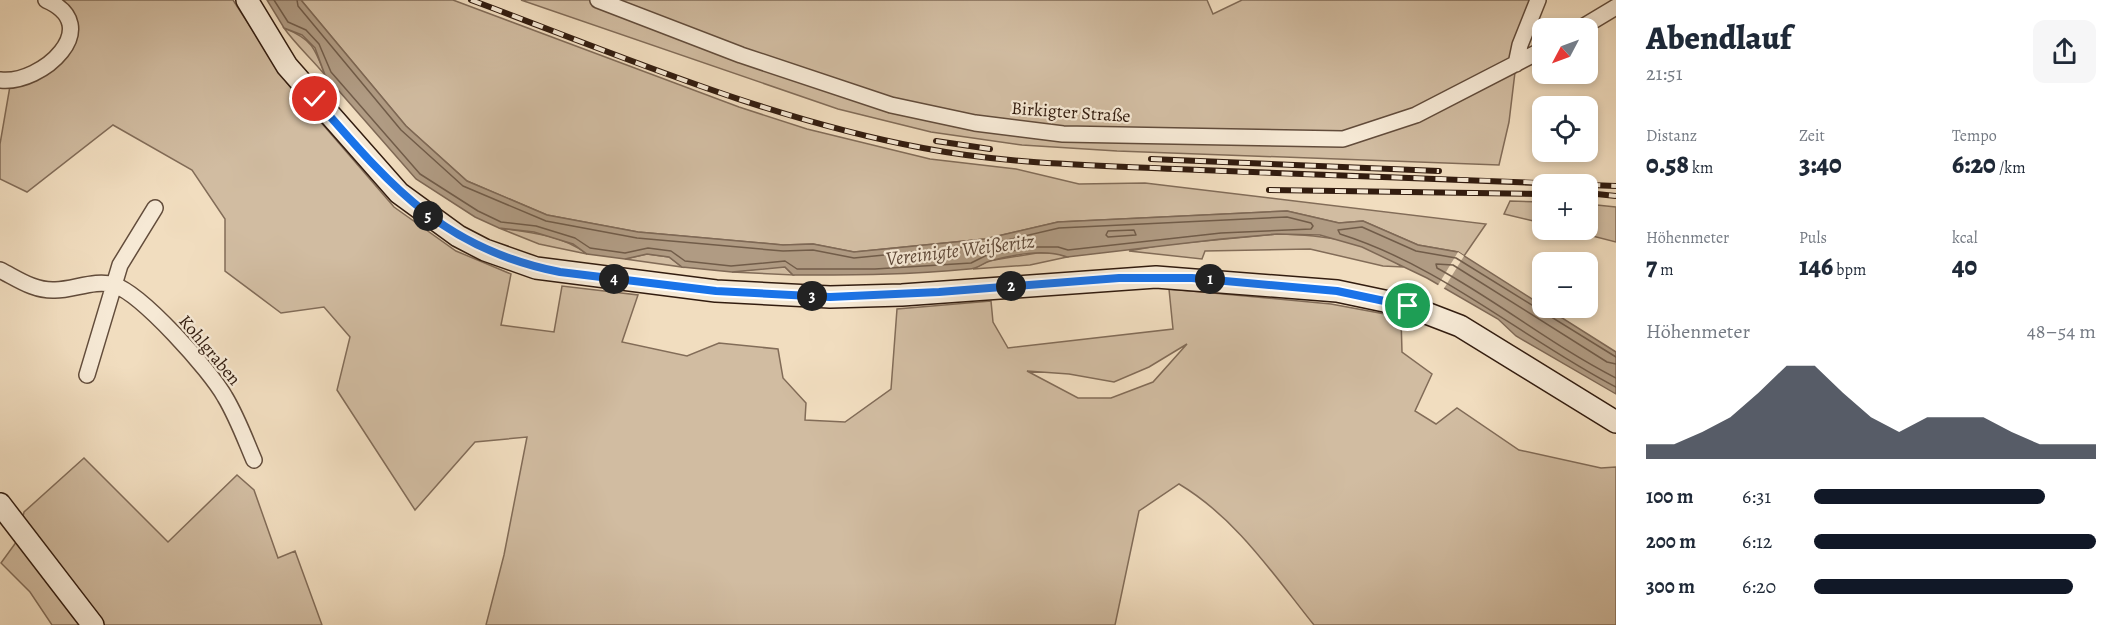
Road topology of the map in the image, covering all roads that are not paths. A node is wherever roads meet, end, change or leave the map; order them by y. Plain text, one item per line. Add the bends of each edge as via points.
1 (46, 0) edge
2 (247, 0) edge
3 (598, 0) edge
4 (1538, 0) edge
5 (1616, 7) edge
6 (1598, 18) edge
7 (1532, 55) edge
8 (1516, 64) junction
9 (0, 80) edge
10 (155, 208) dead end
11 (0, 270) edge
12 (113, 285) junction
13 (87, 375) dead end
14 (1616, 422) edge
15 (254, 460) dead end
16 (0, 504) edge
17 (93, 625) edge

1 - 9 street via 60,6 69,19 70,36 65,48 41,70 22,79
2 - 14 main road via 287,66 399,193 458,236 526,265 716,291 806,296 911,294 1156,277 1337,291 1408,306 1460,326
3 - 8 street, Birkigter Straße via 741,55 891,105 975,123 1063,134 1343,139 1416,115
4 - 8 street
5 - 6 street
7 - 8 street, Birkigter Straße
10 - 12 street via 120,265
11 - 12 street via 35,288
12 - 13 street
12 - 15 street, Kohlgraben via 134,295 192,355 225,396
16 - 17 main road

